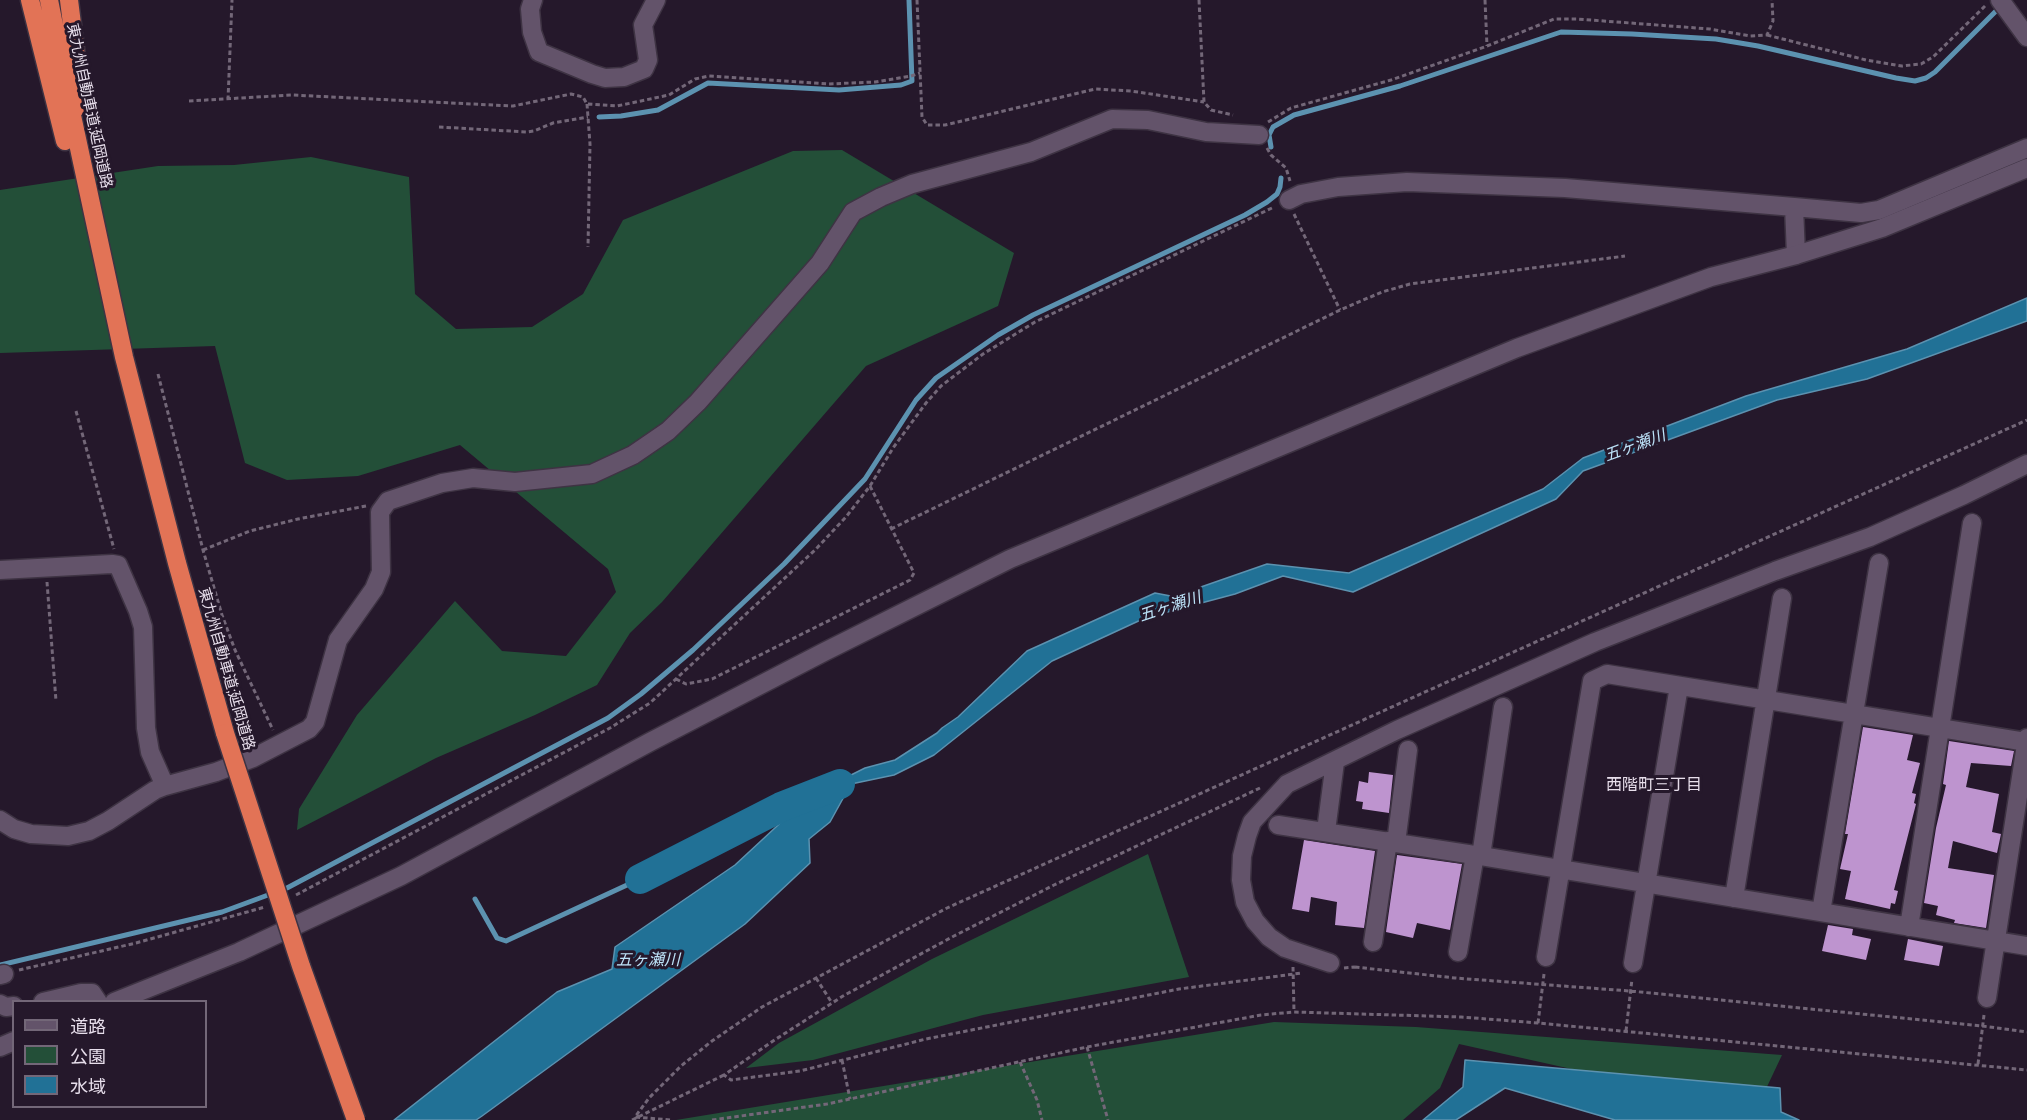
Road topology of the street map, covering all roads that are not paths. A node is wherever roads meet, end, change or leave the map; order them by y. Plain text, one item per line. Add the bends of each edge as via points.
1 (30, 0) edge
2 (49, 0) edge
3 (61, 0) edge
4 (69, 0) edge
5 (533, 0) edge
6 (656, 0) edge
7 (1994, 1) edge
8 (2027, 37) edge
9 (80, 115) junction
10 (1263, 129) road end
11 (2027, 148) edge
12 (2027, 168) edge
13 (1290, 200) road end
14 (1794, 207) junction
15 (95, 219) junction
16 (1796, 255) junction
17 (124, 357) junction
18 (2027, 464) edge
19 (1972, 523) dead end
20 (1879, 563) dead end
21 (0, 570) edge
22 (1782, 598) dead end
23 (1679, 686) junction
24 (1766, 699) junction
25 (1503, 707) dead end
26 (1854, 713) junction
27 (1940, 727) junction
28 (2027, 740) edge
29 (1408, 750) dead end
30 (1335, 762) junction
31 (165, 786) junction
32 (0, 819) edge
33 (1278, 825) dead end
34 (1326, 831) junction
35 (1392, 842) junction
36 (1478, 856) junction
37 (1561, 869) junction
38 (1647, 883) junction
39 (1734, 898) junction
40 (1821, 912) junction
41 (1909, 927) junction
42 (1996, 941) junction
43 (1373, 942) dead end
44 (2027, 946) edge
45 (1458, 952) dead end
46 (1546, 957) road end
47 (1633, 963) road end
48 (1332, 966) road end
49 (1987, 998) road end
50 (51, 1000) edge
51 (97, 1000) edge
52 (119, 1000) edge
53 (356, 1120) edge

1 - 17 highway
2 - 15 highway, 東九州自動車道;延岡道路
3 - 9 highway, 東九州自動車道;延岡道路
4 - 9 highway
5 - 6 street via 532,32 539,52 605,78 624,77 644,69 648,60 643,25
7 - 8 street
9 - 15 highway, 東九州自動車道;延岡道路
10 - 31 street via 1206,132 1148,120 1112,119 1031,152 912,184 853,212 820,263 698,402 668,431 633,455 591,474 515,482 473,478 442,483 388,501 380,512 381,572 374,589 338,640 315,722 278,746 216,772
11 - 14 street via 1879,210 1861,213
12 - 16 street via 1882,228
13 - 14 street via 1338,187 1407,182 1564,188
14 - 16 street
15 - 17 highway, 東九州自動車道;延岡道路
16 - 52 street via 1710,277 1517,348 1010,559 660,737 401,876 239,952
17 - 53 highway, 東九州自動車道;延岡道路, bridge via 225,733
18 - 30 street via 1870,537 1595,642 1397,730
19 - 27 street
20 - 26 street
21 - 31 street via 118,565 143,627 146,728 150,752
22 - 24 street
23 - 24 street
23 - 37 street via 1607,674 1592,681
23 - 38 street
24 - 26 street
24 - 39 street
25 - 36 street
26 - 27 street
26 - 40 street
27 - 28 street
27 - 41 street
28 - 42 street
29 - 35 street
30 - 34 street
30 - 48 street via 1287,784 1252,822 1242,856 1241,880 1245,902 1269,938
31 - 32 street via 89,831 68,836 31,834
33 - 34 street
34 - 35 street
35 - 36 street
35 - 43 street
36 - 37 street
36 - 45 street
37 - 38 street
37 - 46 street
38 - 39 street
38 - 47 street
39 - 40 street
40 - 41 street
41 - 42 street
42 - 44 street
42 - 49 street
50 - 51 street via 92,993

